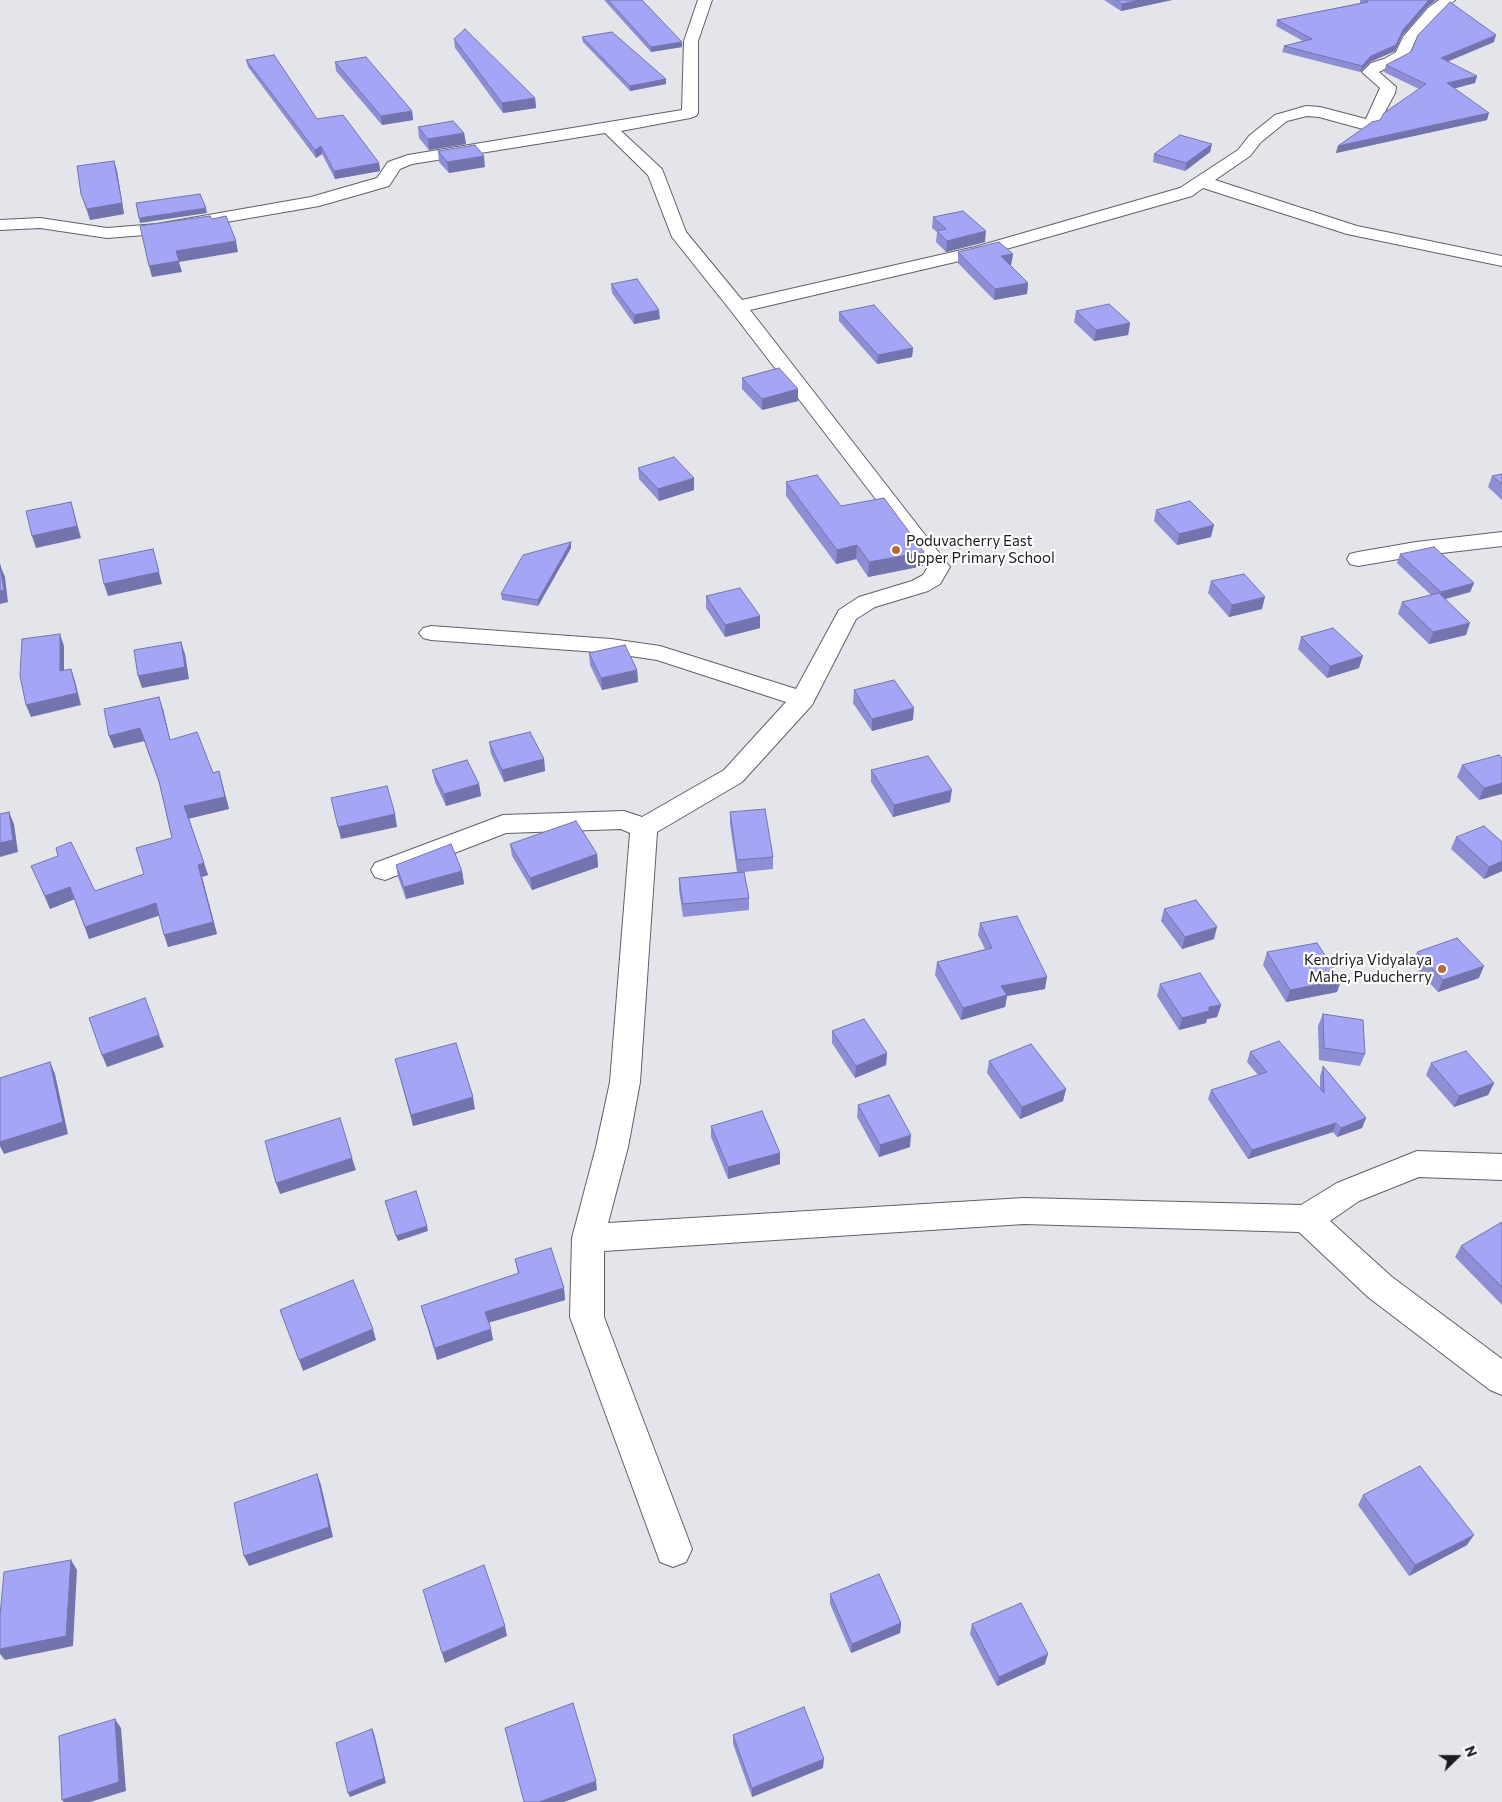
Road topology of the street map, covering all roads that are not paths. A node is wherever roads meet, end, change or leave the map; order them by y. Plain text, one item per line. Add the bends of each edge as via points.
1 (705, 0) edge
2 (1448, 0) edge
3 (609, 128) junction
4 (1204, 179) junction
5 (0, 225) edge
6 (1502, 261) edge
7 (738, 307) junction
8 (1502, 539) edge
9 (1358, 559) dead end
10 (431, 633) dead end
11 (803, 699) junction
12 (644, 828) junction
13 (385, 870) dead end
14 (1502, 1167) edge
15 (1306, 1219) junction
16 (588, 1238) junction
17 (1502, 1379) edge
18 (673, 1549) dead end

1 - 3 street via 691,41 690,113
2 - 4 street via 1433,11 1408,40 1403,54 1370,72 1388,87 1372,122 1363,124 1306,110 1281,118 1255,138 1244,153
3 - 5 street via 408,160 394,166 383,182 313,202 157,229 107,234 40,223
3 - 7 street via 656,173 678,233
4 - 6 street via 1210,185 1353,230
4 - 7 street via 1186,192 979,251
7 - 11 street via 939,567 932,579 920,586 867,602 847,615
8 - 9 street
10 - 11 street via 611,646 660,653
11 - 12 street via 734,776
12 - 13 street via 624,820 503,824
12 - 16 street via 625,1082
14 - 15 street via 1417,1164 1348,1192
15 - 16 street via 1024,1211
15 - 17 street via 1380,1287
16 - 18 street via 587,1316

